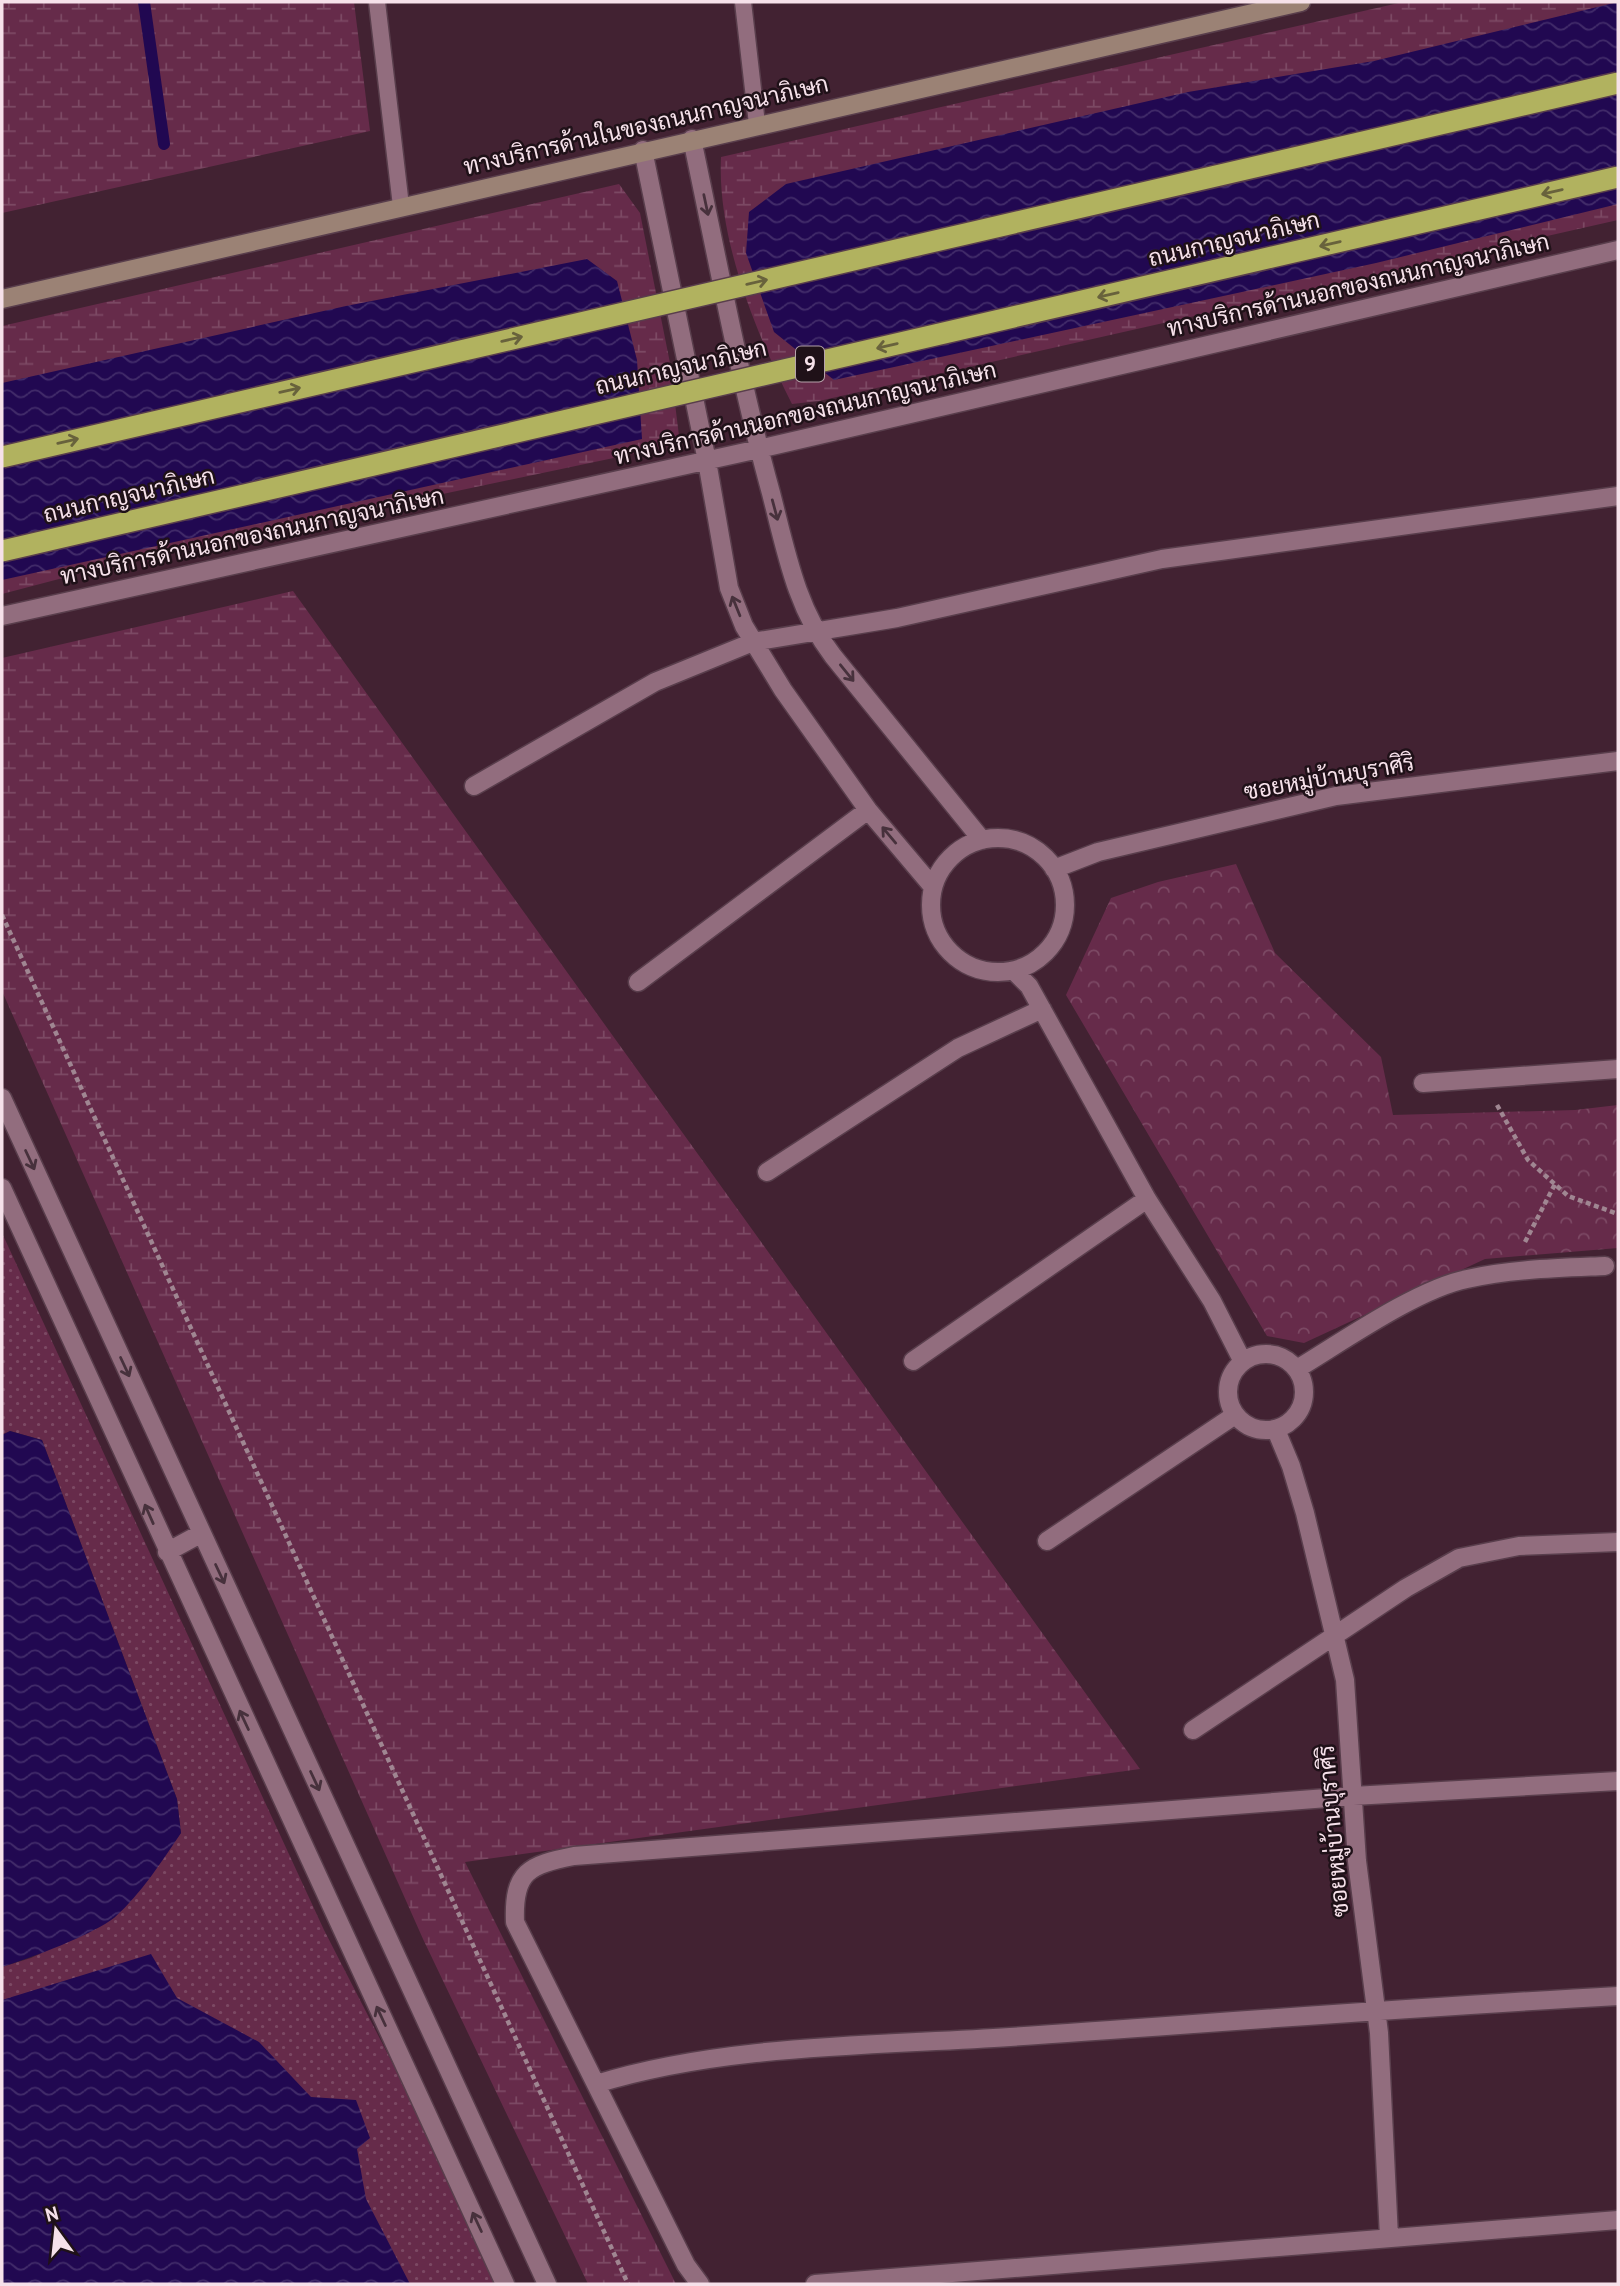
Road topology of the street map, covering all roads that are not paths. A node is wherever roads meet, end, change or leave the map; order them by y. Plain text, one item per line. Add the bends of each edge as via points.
1 (377, 2) edge
2 (743, 2) edge
3 (1298, 2) edge
4 (1618, 83) edge
5 (757, 124) junction
6 (692, 139) junction
7 (643, 150) junction
8 (1618, 177) edge
9 (401, 206) junction
10 (1618, 250) edge
11 (2, 299) edge
12 (759, 449) junction
13 (2, 457) edge
14 (707, 461) junction
15 (1618, 496) edge
16 (2, 551) edge
17 (2, 616) edge
18 (816, 634) junction
19 (753, 642) junction
20 (1618, 761) edge
21 (474, 786) dead end
22 (868, 810) junction
23 (982, 840) junction
24 (1054, 869) junction
25 (933, 887) junction
26 (1014, 971) junction
27 (638, 982) dead end
28 (1042, 1009) junction
29 (1618, 1069) edge
30 (1423, 1083) dead end
31 (2, 1098) edge
32 (767, 1172) dead end
33 (2, 1188) edge
34 (1147, 1199) junction
35 (1605, 1266) dead end
36 (913, 1361) dead end
37 (1243, 1362) junction
38 (1297, 1369) junction
39 (1235, 1415) junction
40 (1276, 1430) junction
41 (202, 1534) junction
42 (1047, 1541) dead end
43 (1618, 1542) edge
44 (167, 1552) junction
45 (1334, 1636) junction
46 (1193, 1730) dead end
47 (1618, 1781) edge
48 (1353, 1796) junction
49 (1618, 1996) edge
50 (1376, 2009) junction
51 (596, 2084) junction
52 (1618, 2220) edge
53 (1389, 2237) junction
54 (505, 2284) edge
55 (547, 2284) edge
56 (700, 2284) edge
57 (815, 2284) edge

1 - 9 lane
2 - 5 lane
3 - 5 main road, ทางบริการด้านในของถนนกาญจนาภิเษก
13 -> 4 highway, bridge
5 - 6 main road, ทางบริการด้านในของถนนกาญจนาภิเษก
6 - 7 main road, ทางบริการด้านในของถนนกาญจนาภิเษก
6 -> 12 street
7 - 9 main road, ทางบริการด้านในของถนนกาญจนาภิเษก
7 - 14 street
8 -> 16 highway, ถนนกาญจนาภิเษก / 9, bridge
9 - 11 main road, ทางบริการด้านในของถนนกาญจนาภิเษก
10 - 12 street, ทางบริการด้านนอกของถนนกาญจนาภิเษก
12 - 14 street, ทางบริการด้านนอกของถนนกาญจนาภิเษก
12 -> 18 street via 801,605
14 - 17 street, ทางบริการด้านนอกของถนนกาญจนาภิเษก
19 -> 14 street via 729,588
15 - 18 street via 1162,559
18 - 19 street
18 -> 23 street
19 - 21 street via 655,682
19 - 22 street
20 - 24 street, ซอยหมู่บ้านบุราศิริ via 1336,796 1098,852
25 -> 22 street
22 - 27 street
23 - 24 street via 1005,838 1028,844
23 - 25 street via 960,849 943,866
24 - 26 street via 1066,901 1063,924 1045,953
25 - 26 street via 931,911 936,933 950,952 969,966 991,973
26 - 28 street
28 - 32 street via 958,1048
28 - 34 street
29 - 30 street
31 -> 41 street
44 -> 33 street
34 - 36 street
34 - 37 street via 1212,1301
35 - 38 street via 1464,1279 1419,1298
37 - 38 street via 1272,1354
37 - 39 street via 1228,1387
38 - 40 street via 1304,1383 1304,1398 1299,1412
39 - 40 street via 1246,1425
39 - 42 street
40 - 45 street, ซอยหมู่บ้านบุราศิริ via 1305,1513
41 - 44 street
41 -> 55 street
43 - 45 street via 1519,1546 1459,1558
54 -> 44 street
45 - 46 street
45 - 48 street, ซอยหมู่บ้านบุราศิริ via 1345,1680
47 - 48 street
48 - 50 street, ซอยหมู่บ้านบุราศิริ
48 - 51 street via 574,1856 540,1863 524,1876 514,1898 515,1922
49 - 50 street
50 - 51 street via 781,2052 644,2069
50 - 53 street, ซอยหมู่บ้านบุราศิริ
51 - 56 street
52 - 53 street
53 - 57 street

